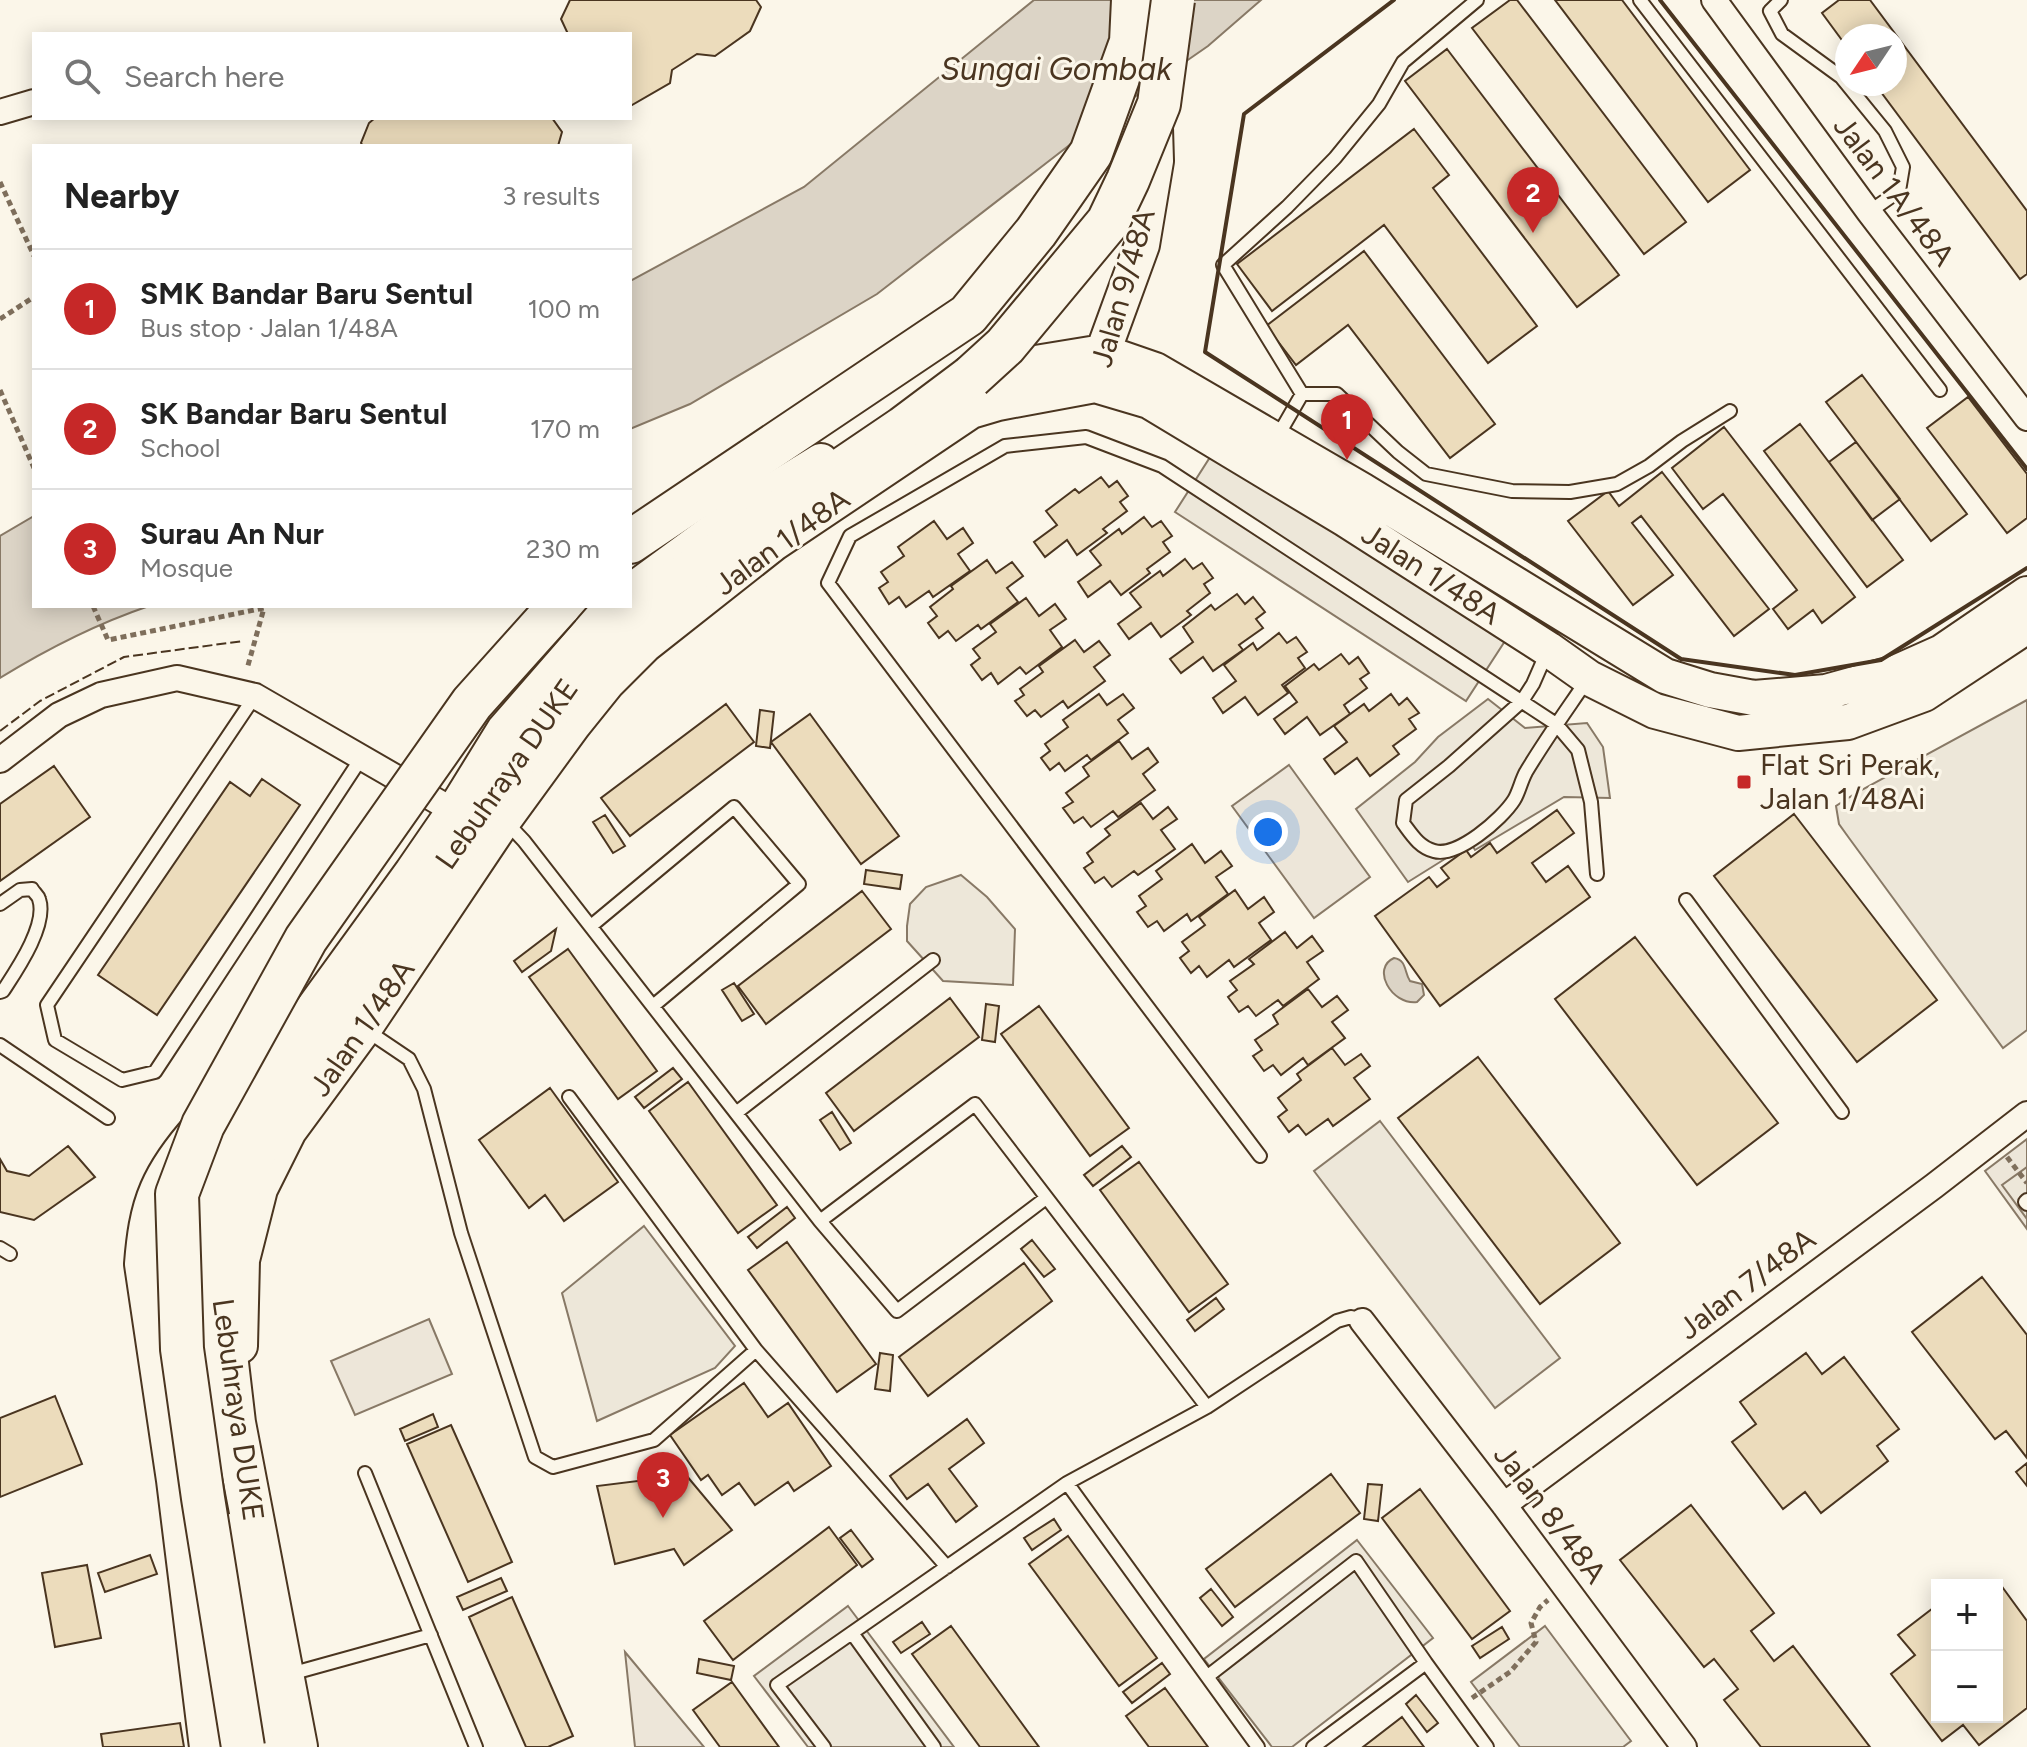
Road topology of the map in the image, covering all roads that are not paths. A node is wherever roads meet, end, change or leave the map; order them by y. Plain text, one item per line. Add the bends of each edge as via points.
1 (1133, 0) edge
2 (1153, 0) edge
3 (1173, 0) edge
4 (1477, 0) edge
5 (1640, 0) edge
6 (1714, 0) edge
7 (1781, 0) edge
8 (32, 103) edge
9 (0, 112) edge
10 (1869, 212) junction
11 (1099, 368) junction
12 (1940, 390) dead end
13 (1302, 394) junction
14 (1730, 411) dead end
15 (2027, 418) edge
16 (1276, 439) junction
17 (632, 541) edge
18 (632, 591) edge
19 (2027, 595) edge
20 (557, 608) edge
21 (610, 608) edge
22 (2027, 626) edge
23 (1548, 649) junction
24 (1589, 678) junction
25 (248, 695) junction
26 (1522, 701) junction
27 (1556, 724) junction
28 (362, 757) junction
29 (0, 760) edge
30 (454, 811) junction
31 (504, 820) junction
32 (1597, 874) dead end
33 (1686, 900) dead end
34 (0, 904) edge
35 (591, 926) junction
36 (933, 960) dead end
37 (0, 992) edge
38 (653, 1006) junction
39 (364, 1029) junction
40 (0, 1045) edge
41 (280, 1054) junction
42 (569, 1097) dead end
43 (1842, 1112) dead end
44 (736, 1113) junction
45 (2027, 1114) edge
46 (108, 1118) dead end
47 (1260, 1156) dead end
48 (1046, 1198) junction
49 (820, 1221) junction
50 (1362, 1321) joint
51 (756, 1350) junction
52 (1207, 1407) junction
53 (365, 1473) dead end
54 (1067, 1483) junction
55 (1504, 1505) junction
56 (947, 1567) junction
57 (852, 1633) junction
58 (431, 1635) junction
59 (1426, 1663) junction
60 (301, 1671) junction
61 (1208, 1676) junction
62 (294, 1746) edge
63 (211, 1747) edge
64 (243, 1747) edge
65 (476, 1747) edge
66 (824, 1747) edge
67 (934, 1747) edge
68 (1258, 1747) edge
69 (1313, 1747) edge
70 (1487, 1747) edge
71 (1684, 1747) edge

1 - 17 highway via 1131,42 1091,153 968,315
2 - 11 main road, Jalan 9/48A, bridge via 1156,161 1142,245
3 - 62 highway, Lebuhraya DUKE, bridge via 1159,104 1108,222 1005,346 971,377 676,582 575,673 284,1095 262,1135 225,1237 219,1295 234,1423
4 - 13 lane via 1403,62 1379,104 1335,158 1223,265
5 - 12 lane
6 - 10 street, Jalan 1A/48A
7 - 10 lane via 1770,11 1782,34 1841,77 1885,131 1903,167 1899,191
8 - 9 street
10 - 15 street, Jalan 1A/48A
11 - 16 main road, Jalan 1/48A via 1155,370
11 - 18 main road, Jalan 1/48A via 957,376 743,509
11 - 23 main road, Jalan 1/48A
11 - 31 main road, Jalan 1/48A via 971,411 773,544 645,645 607,683
13 - 14 lane via 1337,394 1426,474 1512,491 1570,492 1617,484
13 - 16 lane
16 - 19 main road, Jalan 1/48A via 1665,676 1710,690 1754,698 1826,692 1895,673 1942,652
20 - 64 highway, Lebuhraya DUKE, bridge via 472,703 306,939 203,1125 177,1194 182,1349
21 - 30 main road, Jalan 1/48A via 504,730
22 - 24 main road, Jalan 1/48A via 1924,694 1848,722 1738,733 1655,711
23 - 24 main road, Jalan 1/48A
23 - 26 lane
24 - 27 lane
25 - 28 street
25 - 28 lane via 47,1005 55,1040 122,1080 155,1072
25 - 29 street via 177,678 101,695 59,715
26 - 27 lane
26 - 27 lane via 1406,800 1403,823 1420,845 1437,853 1459,848 1496,821 1514,800
26 - 47 lane via 1162,466 1086,437 1005,446 850,536 828,583
27 - 32 lane via 1578,750 1591,802
28 - 30 street
30 - 41 main road, Jalan 1/48A
31 - 35 lane
31 - 39 main road, Jalan 1/48A
33 - 43 lane
34 - 37 lane via 20,890 32,889 39,900 34,936
35 - 38 lane
35 - 38 lane via 734,807 799,884
36 - 44 lane
38 - 44 lane
39 - 51 lane via 409,1059 424,1089 461,1233 535,1457 553,1467 654,1440
39 - 60 main road, Jalan 1/48A via 289,1131 260,1189 242,1260 239,1360
40 - 46 lane
41 - 62 main road, Jalan 1/48A via 214,1185 199,1235 193,1289 209,1426
41 - 63 highway via 178,1160 161,1190 149,1230 146,1264
42 - 51 lane
44 - 49 lane
45 - 55 street, Jalan 7/48A
48 - 49 lane via 897,1311
48 - 49 lane via 975,1104
48 - 52 lane
50 - 52 lane via 1337,1321
50 - 55 street, Jalan 8/48A
51 - 56 lane
52 - 54 lane
53 - 58 lane
54 - 56 lane
54 - 61 lane
55 - 71 street, Jalan 8/48A
56 - 57 lane
57 - 66 lane via 777,1685
57 - 67 lane
58 - 60 lane
58 - 65 lane
59 - 61 lane via 1356,1561
59 - 69 lane
59 - 70 lane
60 - 62 main road, Jalan 1/48A
61 - 68 lane

